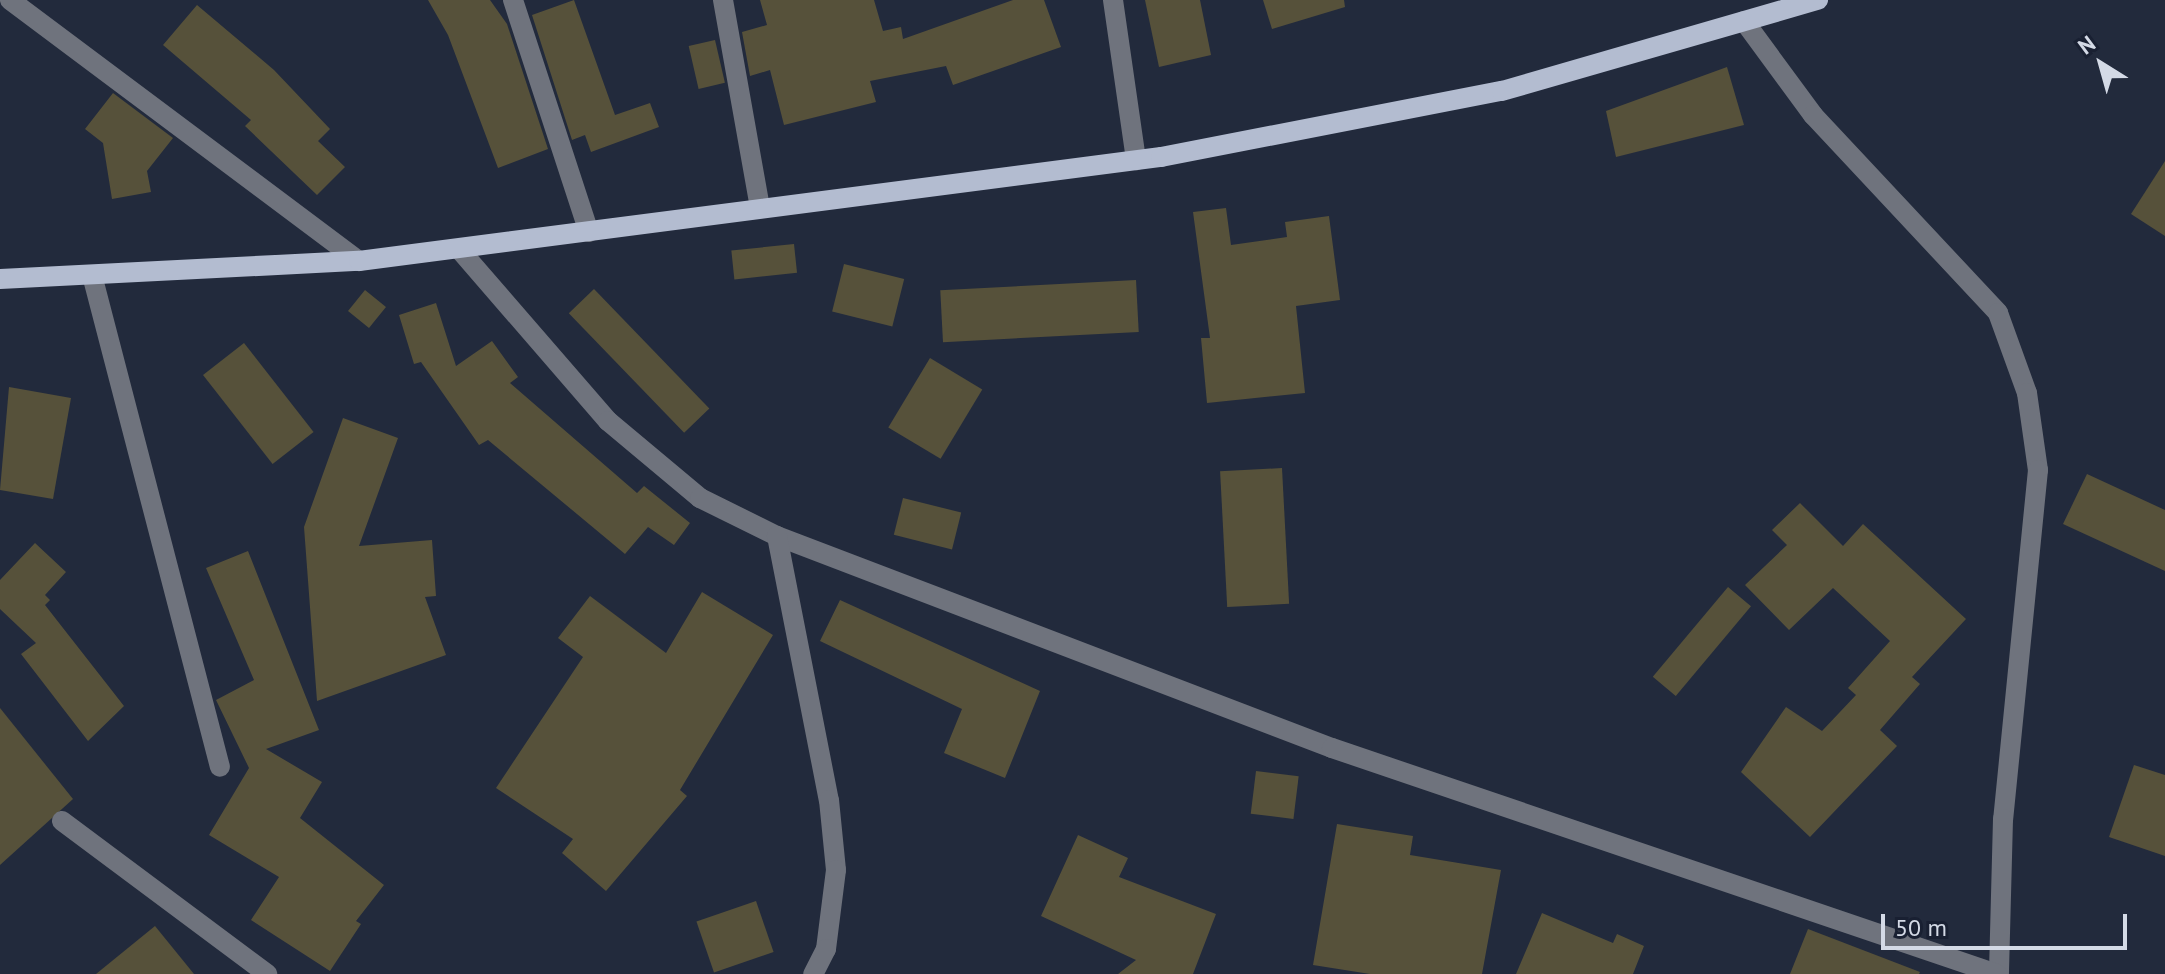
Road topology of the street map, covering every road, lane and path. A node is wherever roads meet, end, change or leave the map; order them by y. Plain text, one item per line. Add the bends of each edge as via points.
1 (10, 0) edge
2 (513, 0) edge
3 (723, 0) edge
4 (1113, 0) edge
5 (1818, 0) edge
6 (1782, 5) edge
7 (1744, 21) junction
8 (1136, 160) junction
9 (760, 208) junction
10 (589, 232) junction
11 (459, 249) junction
12 (359, 261) junction
13 (92, 275) junction
14 (0, 279) edge
15 (777, 536) junction
16 (220, 767) dead end
17 (62, 821) dead end
18 (267, 974) edge
19 (813, 974) edge
20 (1998, 974) edge

1 - 12 street
2 - 10 street
3 - 9 street
4 - 8 street
5 - 6 main road
6 - 7 main road
7 - 8 main road via 1502,91
7 - 20 street via 1813,115 1998,313 2027,393 2038,470 2003,819
8 - 9 main road
9 - 10 main road
10 - 11 main road
11 - 12 main road
11 - 15 street via 608,421 700,498
12 - 13 main road
13 - 14 main road
13 - 16 street
15 - 19 street via 829,800 836,870 826,949
15 - 20 street via 1332,748
17 - 18 street

